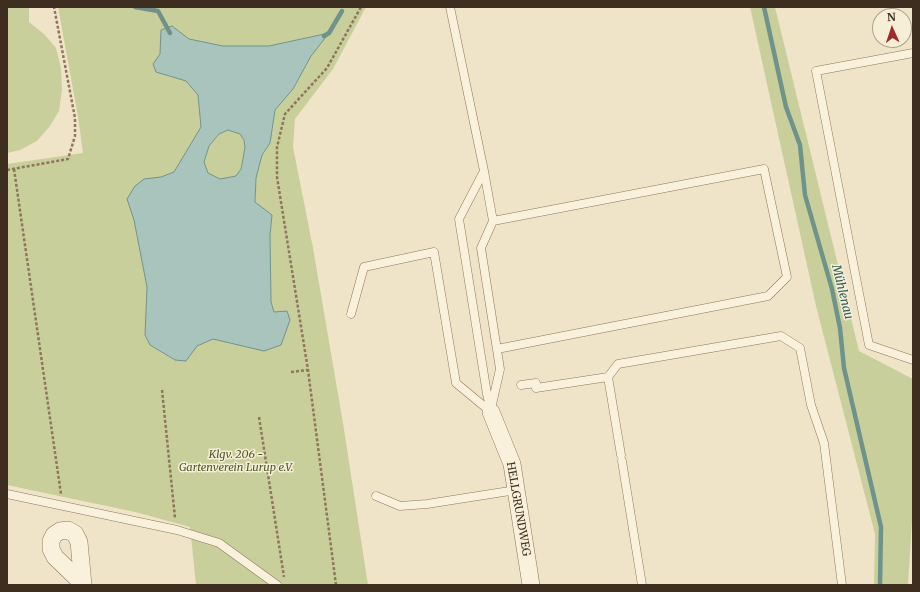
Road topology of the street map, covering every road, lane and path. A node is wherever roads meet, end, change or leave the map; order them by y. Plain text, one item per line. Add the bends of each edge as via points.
1 (54, 7) edge
2 (362, 7) edge
3 (450, 7) edge
4 (913, 53) edge
5 (14, 169) junction
6 (7, 170) edge
7 (484, 171) junction
8 (493, 221) junction
9 (351, 314) dead end
10 (497, 349) junction
11 (913, 360) edge
12 (308, 370) junction
13 (291, 372) dead end
14 (608, 377) junction
15 (521, 385) dead end
16 (162, 390) dead end
17 (491, 412) junction
18 (260, 417) dead end
19 (516, 490) junction
20 (7, 494) edge
21 (376, 496) dead end
22 (63, 506) junction
23 (177, 530) junction
24 (284, 577) dead end
25 (277, 585) edge
26 (336, 585) edge
27 (531, 585) edge
28 (642, 585) edge
29 (842, 585) edge

1 - 5 path via 75,118 75,136 68,159
2 - 12 path via 327,68 285,114 277,147 276,177
3 - 7 lane
4 - 11 lane via 816,71 869,345
5 - 6 path
5 - 22 path
7 - 8 lane
7 - 17 lane via 459,219
8 - 10 lane via 482,248
8 - 10 lane via 764,169 787,277 768,296
9 - 17 lane via 364,267 434,252 456,382
10 - 17 lane via 500,369
12 - 13 path
12 - 26 path
14 - 15 lane via 536,388 536,383
14 - 28 lane
14 - 29 lane via 618,364 782,336 800,348 811,405 824,443
16 - 23 path
17 - 19 street, HELLGRUNDWEG via 512,464
18 - 24 path
19 - 21 lane via 400,506
19 - 27 street, HELLGRUNDWEG
20 - 22 lane
22 - 23 lane
23 - 25 lane via 219,543

